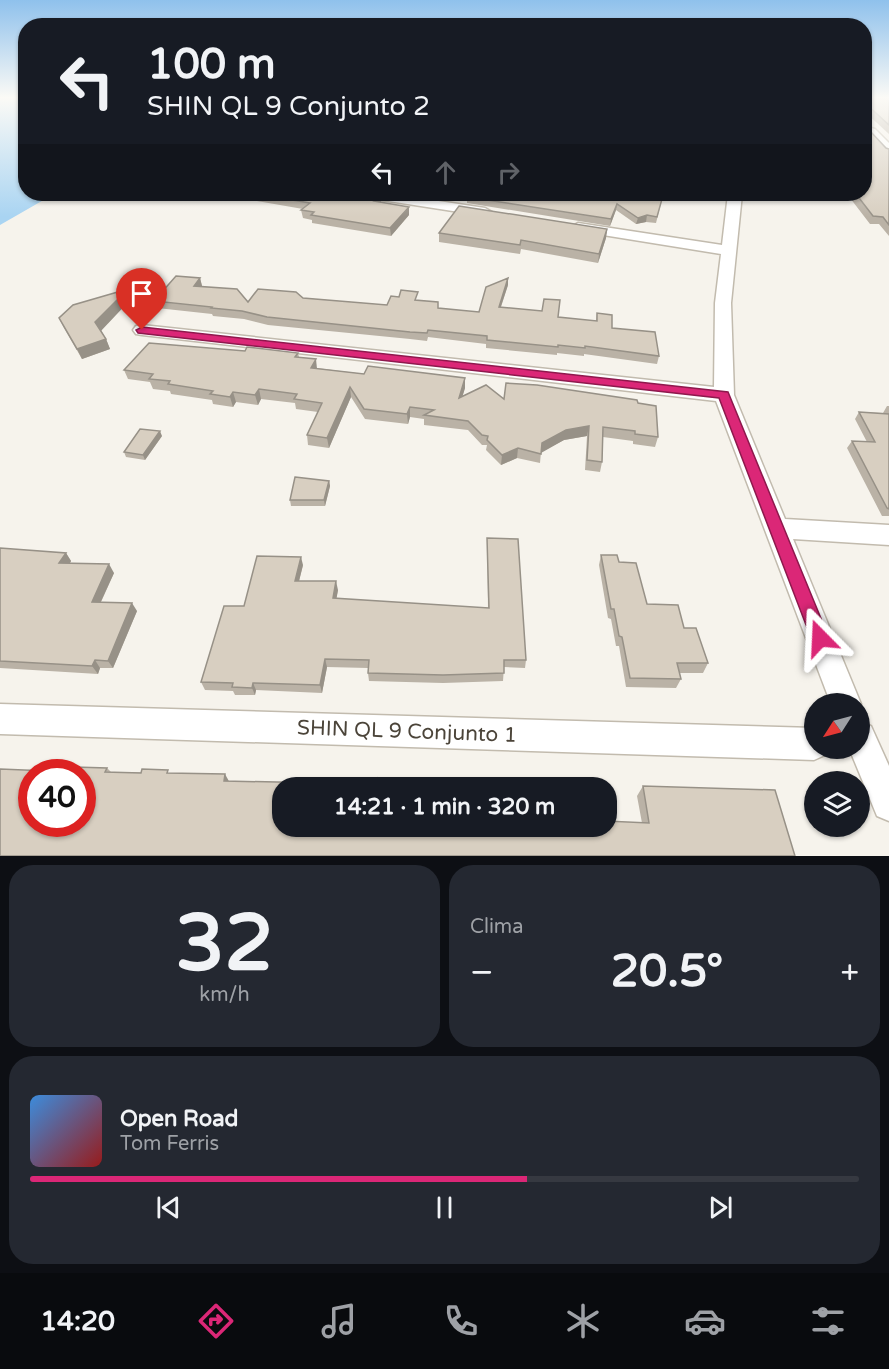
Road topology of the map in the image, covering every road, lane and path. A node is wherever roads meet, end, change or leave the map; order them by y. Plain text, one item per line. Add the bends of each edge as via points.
1 (874, 137) edge
2 (889, 150) edge
3 (414, 201) edge
4 (734, 201) edge
5 (497, 214) edge
6 (566, 225) edge
7 (728, 251) junction
8 (142, 330) dead end
9 (724, 395) junction
10 (777, 528) junction
11 (889, 535) edge
12 (842, 693) edge
13 (0, 718) edge
14 (804, 744) edge
15 (869, 759) edge
16 (889, 804) edge

1 - 2 street
3 - 5 street
4 - 7 street
6 - 7 street
7 - 9 street via 723,303
8 - 9 street
9 - 10 street
10 - 11 street
10 - 12 street
13 - 14 street, SHIN QL 9 Conjunto 1
15 - 16 street

